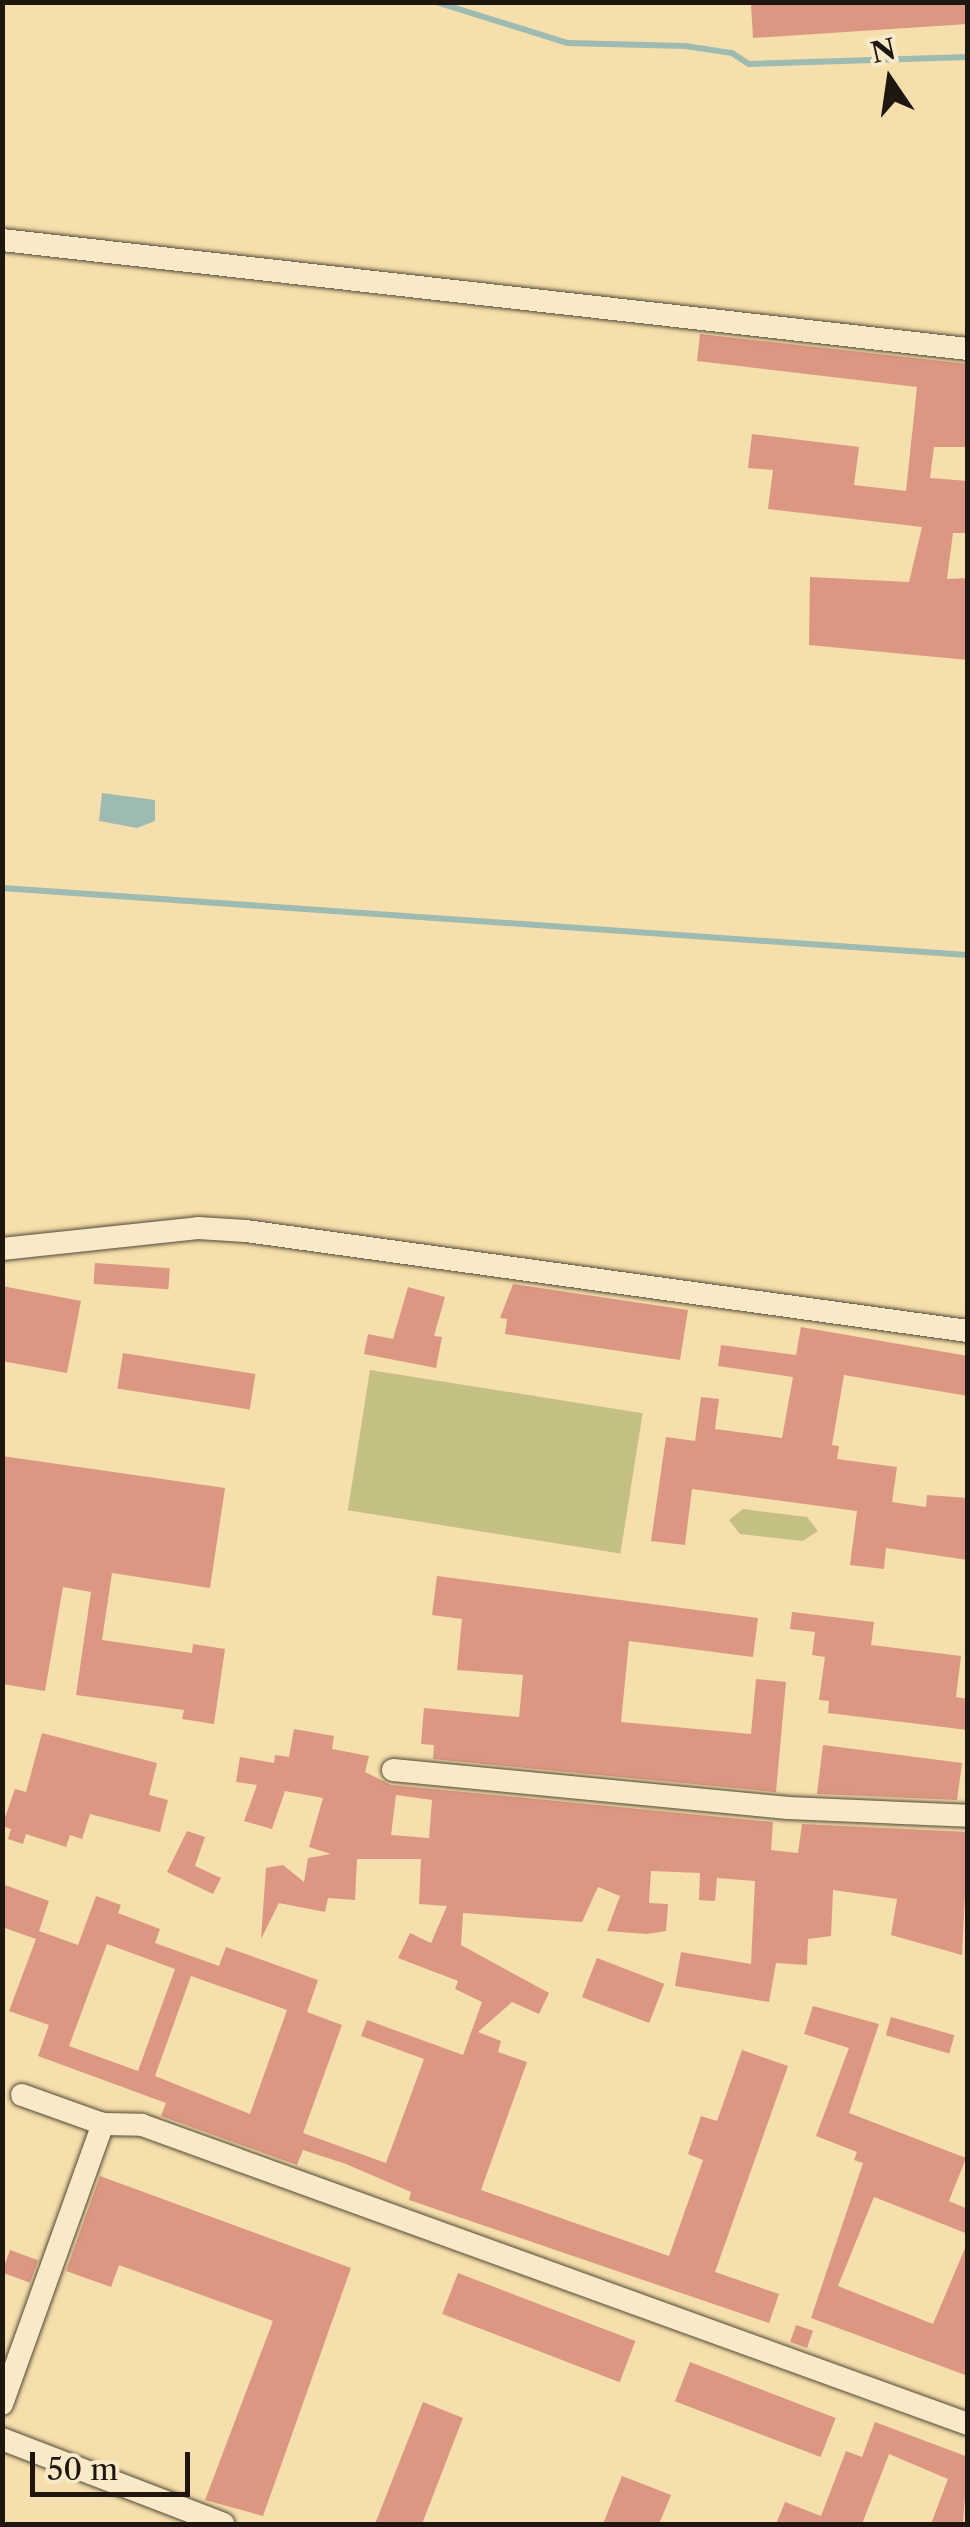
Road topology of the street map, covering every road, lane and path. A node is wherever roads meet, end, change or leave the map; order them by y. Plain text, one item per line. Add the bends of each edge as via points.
1 (2, 240) edge
2 (968, 349) edge
3 (2, 1249) edge
4 (968, 1331) edge
5 (393, 1770) dead end
6 (968, 1816) edge
7 (22, 2095) dead end
8 (103, 2124) junction
9 (2, 2404) edge
10 (968, 2424) edge
11 (2, 2438) edge
12 (224, 2524) edge

1 - 2 street
3 - 4 street via 198,1228 246,1231
5 - 6 street via 788,1808
7 - 8 street
8 - 9 street
8 - 10 street via 142,2125
11 - 12 street

